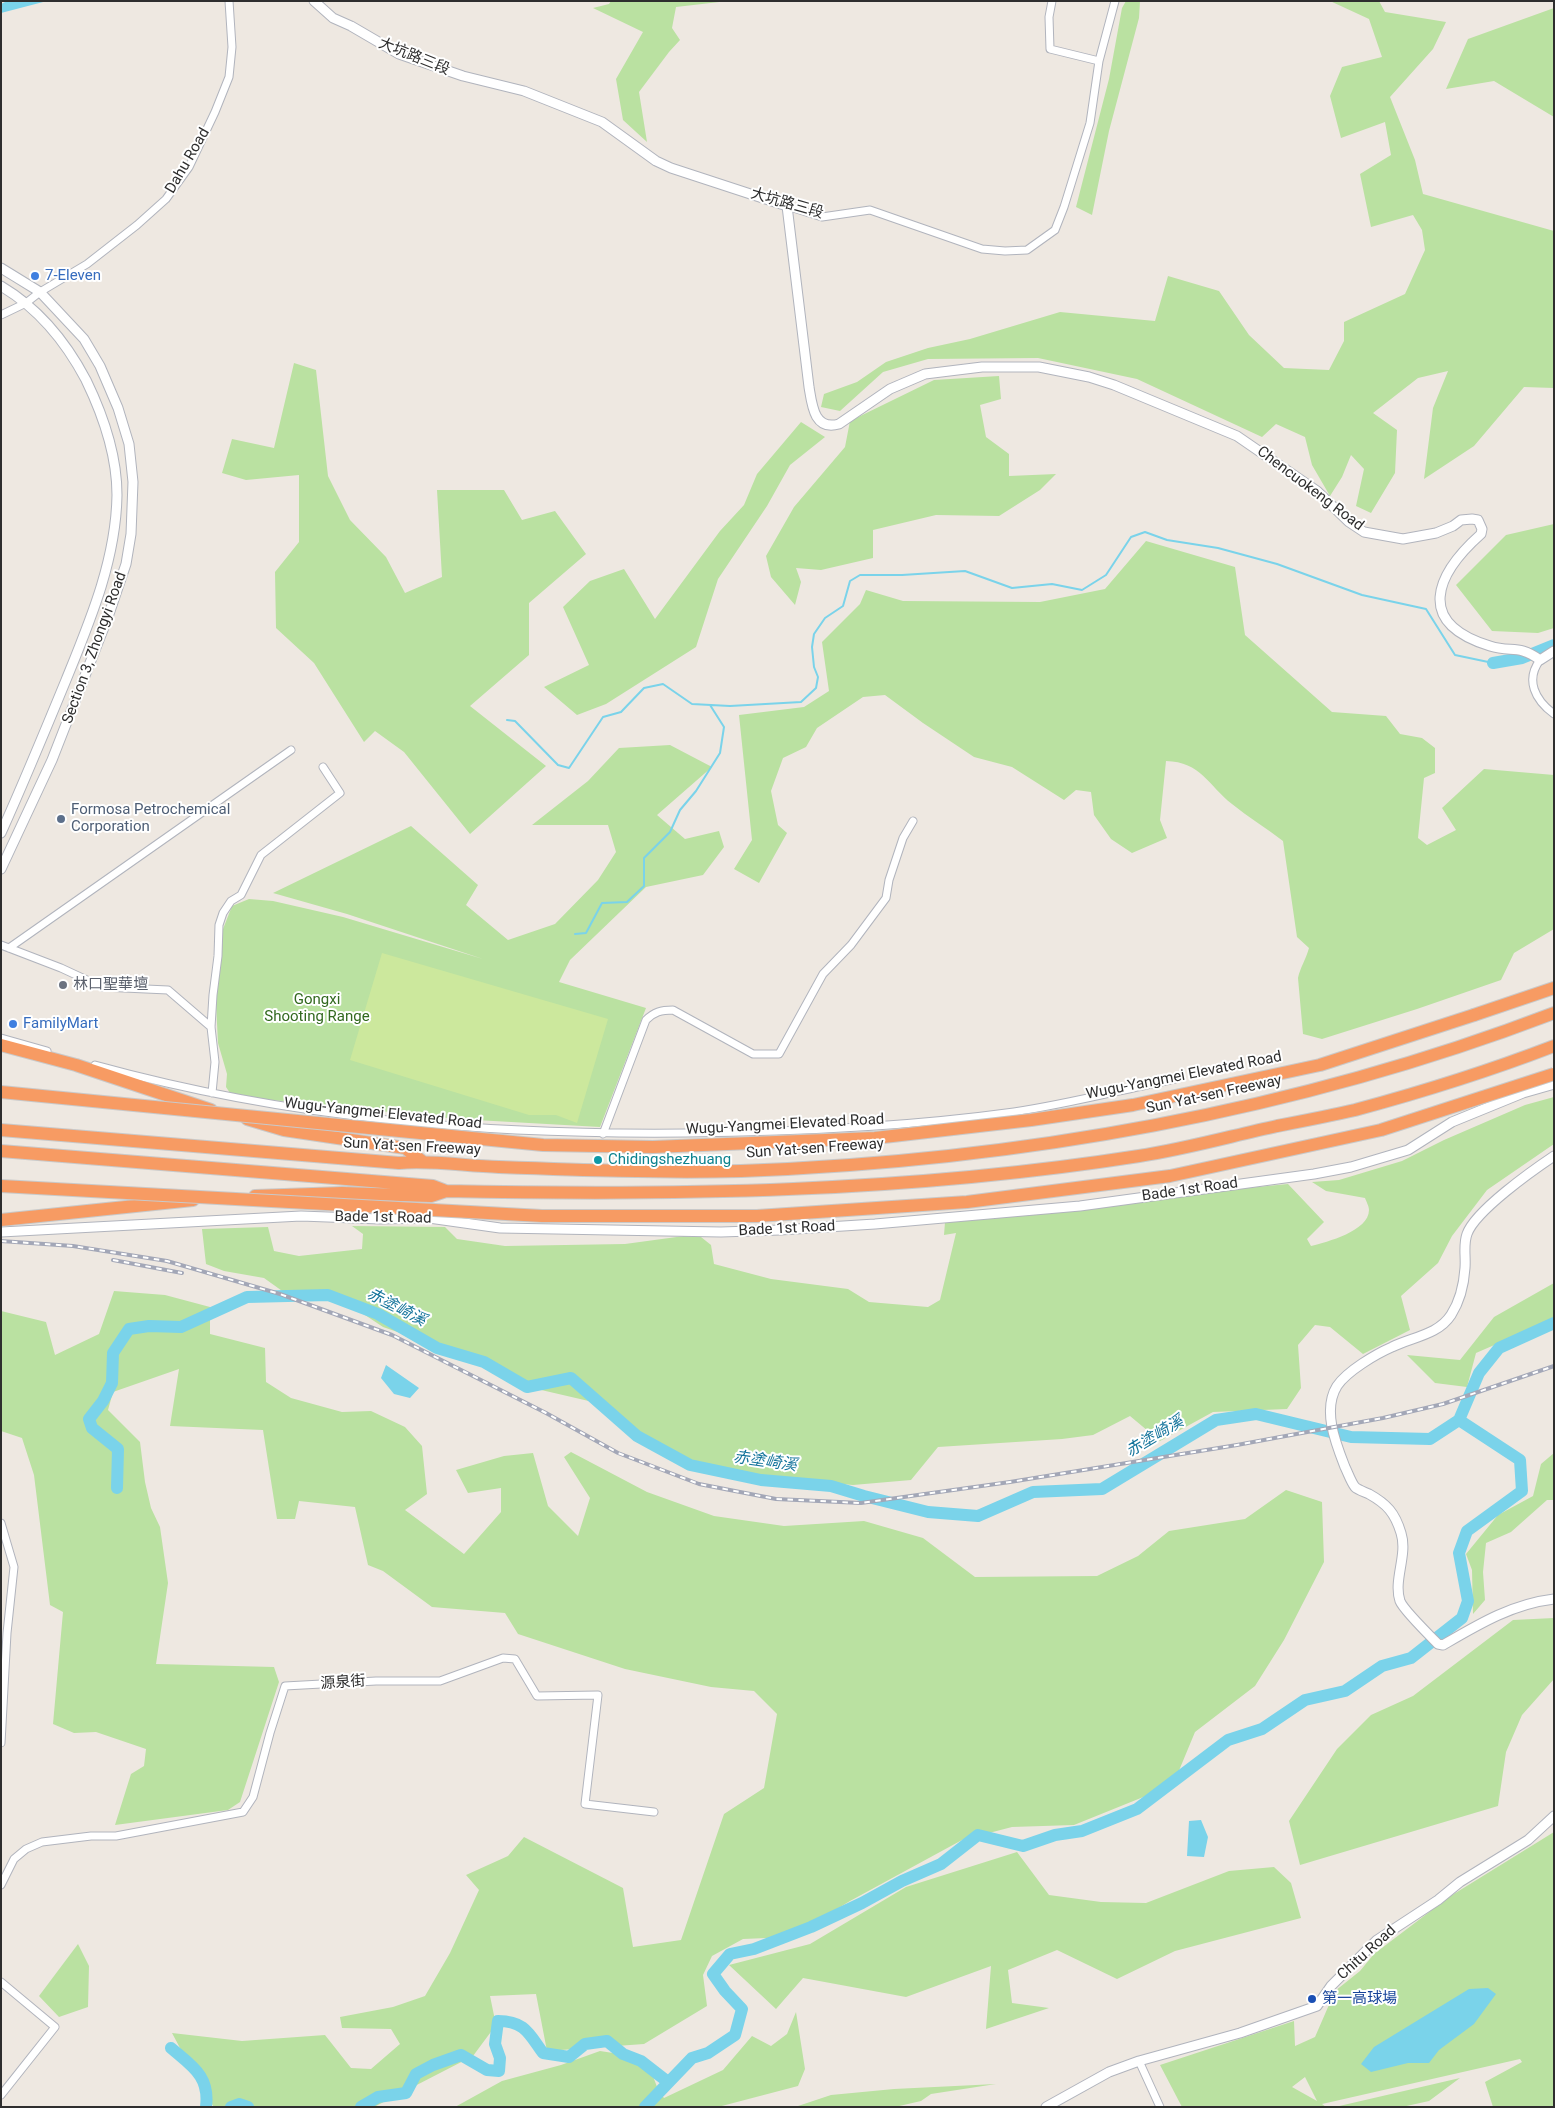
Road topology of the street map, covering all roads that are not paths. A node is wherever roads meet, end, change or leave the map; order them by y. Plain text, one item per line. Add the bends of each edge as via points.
1 (229, 1) edge
2 (314, 1) edge
3 (1052, 1) edge
4 (1114, 1) edge
5 (1100, 61) junction
6 (787, 206) junction
7 (1, 268) edge
8 (1, 286) edge
9 (40, 292) junction
10 (26, 303) junction
11 (1, 315) edge
12 (84, 634) junction
13 (100, 640) junction
14 (1554, 651) edge
15 (1539, 659) junction
16 (1554, 714) edge
17 (290, 750) dead end
18 (323, 767) dead end
19 (913, 821) dead end
20 (1, 833) edge
21 (1, 869) edge
22 (1, 945) edge
23 (10, 948) junction
24 (1554, 988) edge
25 (1554, 1012) edge
26 (211, 1027) junction
27 (1, 1038) edge
28 (1, 1046) edge
29 (1554, 1046) edge
30 (1554, 1074) edge
31 (1175, 1080) dead end
32 (1554, 1084) edge
33 (1, 1092) edge
34 (212, 1093) junction
35 (1, 1130) edge
36 (603, 1134) junction
37 (1, 1151) edge
38 (1554, 1156) edge
39 (422, 1161) junction
40 (1, 1186) edge
41 (446, 1191) junction
42 (1, 1220) edge
43 (1, 1232) edge
44 (1, 1524) edge
45 (1554, 1599) edge
46 (1, 1626) edge
47 (8, 1633) junction
48 (1, 1743) edge
49 (654, 1812) dead end
50 (1554, 1816) edge
51 (1, 1886) edge
52 (1, 1982) edge
53 (1139, 2061) junction
54 (1, 2095) edge
55 (1046, 2107) edge
56 (1160, 2107) edge

1 - 9 street, Dahu Road via 232,47 229,77 189,167 166,199 137,225 87,264
2 - 6 street, 大坑路三段 via 333,18 399,54 463,76 524,91 581,113 602,122 671,168
3 - 5 street via 1050,49
4 - 5 street, 大坑路三段
5 - 6 street, 大坑路三段 via 1090,123 1064,207 1055,230 1027,250 982,249 870,210 822,217
6 - 15 street, Chencuokeng Road via 812,406 815,417 823,423 839,424 890,389 925,374 982,366 1039,367 1090,377 1237,436 1317,491 1364,532 1403,539 1436,533 1462,520 1478,520 1481,534 1447,571 1438,602 1442,614 1462,635 1491,647 1521,649
7 - 9 street, Section 3, Zhongyi Road
8 - 10 street, Section 3, Zhongyi Road
9 - 10 street, Dahu Road
9 - 13 street, Section 3, Zhongyi Road via 84,339 100,366 129,444 133,482 131,534 126,564
10 - 11 street, Dahu Road
10 - 12 street, Section 3, Zhongyi Road via 74,356 103,418 114,470 117,494 112,544
12 - 13 street
12 - 20 street, Section 3, Zhongyi Road
13 - 21 street, Section 3, Zhongyi Road via 52,760
14 - 15 street
15 - 16 street via 1534,671 1534,693
17 - 23 street
18 - 26 street via 340,793 261,855 241,895 231,901 223,913 219,925
19 - 36 street via 903,838 886,898 851,945 823,974 779,1054 754,1054 672,1010 652,1014 646,1020
22 - 23 street
23 - 26 street via 102,987 168,990
24 - 33 highway, Wugu-Yangmei Elevated Road, bridge via 1320,1065 1133,1105 857,1139 653,1147 543,1145
25 - 39 highway, Sun Yat-sen Freeway via 1490,1037 1372,1075 1263,1103 1039,1144 827,1166 731,1171 638,1172
26 - 34 street via 216,1062
27 - 34 street
28 - 39 highway via 76,1065 172,1098 284,1130 405,1148
29 - 41 highway via 1458,1080 1353,1110 1170,1150 1063,1167 916,1182 804,1189 577,1194
30 - 40 highway, bridge via 1381,1130 1190,1172 967,1202 757,1216 542,1216
31 - 36 street via 1054,1106 918,1123 822,1130
32 - 43 street, Bade 1st Road via 1452,1122 1408,1150 1351,1167 1080,1206 875,1224 721,1232 500,1228 440,1219 301,1216
34 - 36 street via 318,1113 384,1120
35 - 39 highway, Sun Yat-sen Freeway via 342,1159 399,1163
37 - 41 highway via 433,1186
38 - 45 street via 1498,1198 1474,1222 1467,1234 1462,1284 1450,1316 1432,1332 1391,1347 1357,1368 1337,1386 1332,1400 1331,1424 1356,1488 1387,1505 1402,1534 1400,1602 1438,1644 1443,1645 1507,1610
41 - 42 highway via 431,1196 342,1192 228,1197
44 - 47 street via 14,1567
46 - 47 street
47 - 48 street
49 - 51 street, 源泉街 via 586,1804 598,1695 537,1696 515,1659 503,1658 440,1681 286,1686 253,1797 242,1812 116,1836 42,1842 14,1859
50 - 53 street, Chitu Road via 1528,1840 1460,1882 1377,1940 1330,1986 1316,2006 1240,2033
52 - 54 street via 55,2027
53 - 55 street, Chitu Road via 1109,2072
53 - 56 street

